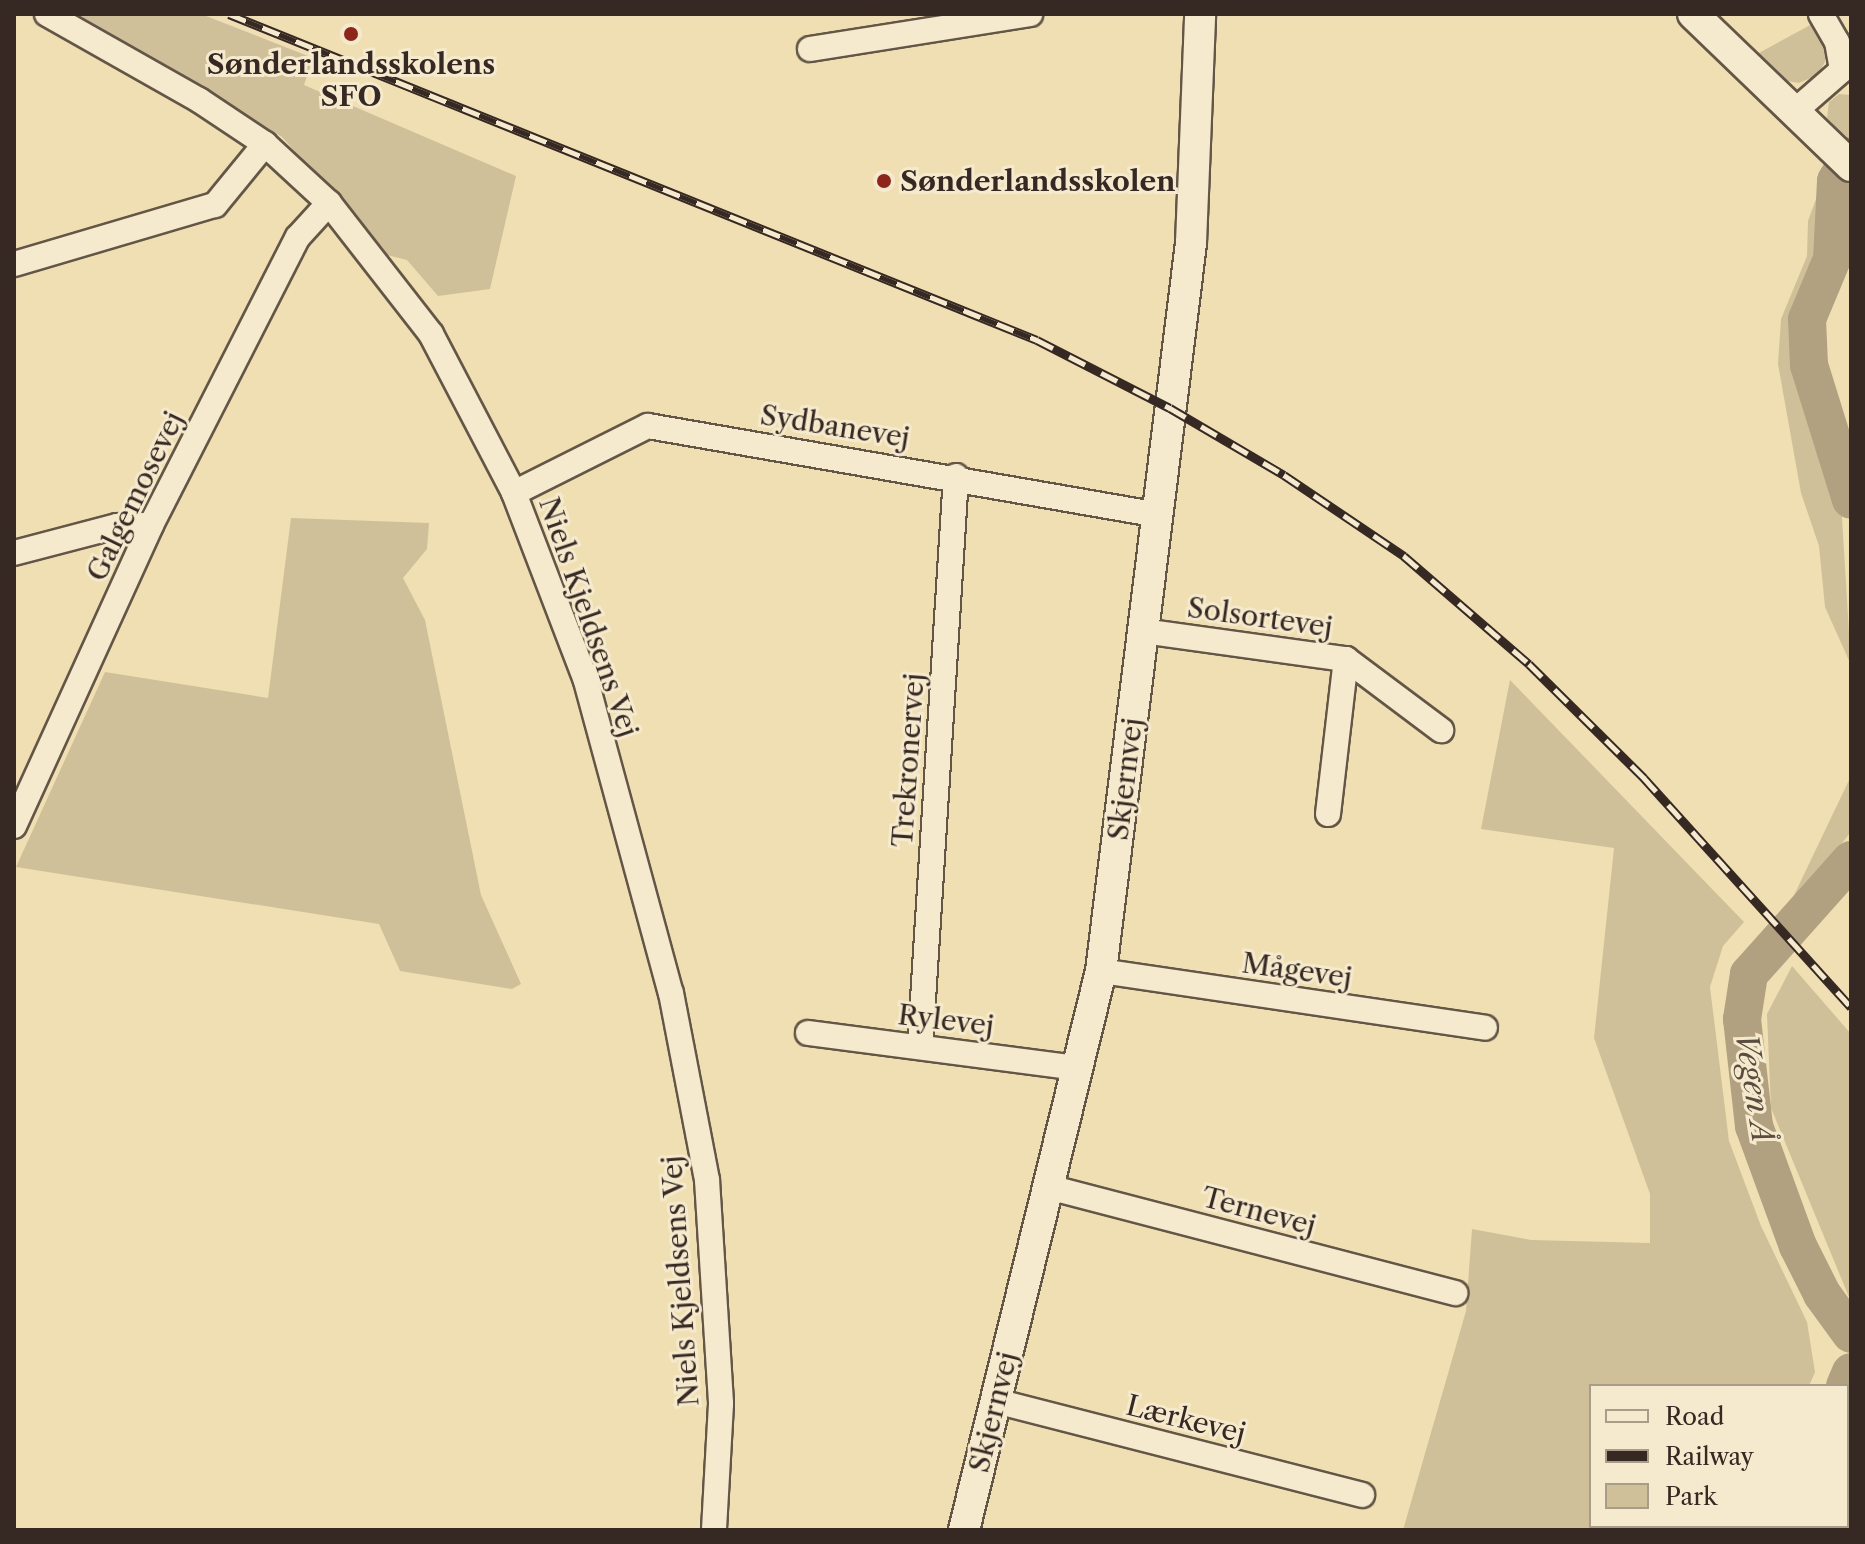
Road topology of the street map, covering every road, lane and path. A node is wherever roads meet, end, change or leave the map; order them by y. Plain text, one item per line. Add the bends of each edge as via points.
1 (47, 14) edge
2 (1030, 14) edge
3 (1200, 14) edge
4 (1693, 14) edge
5 (1821, 14) edge
6 (810, 49) dead end
7 (1795, 111) junction
8 (265, 144) junction
9 (1851, 166) edge
10 (329, 203) junction
11 (14, 264) edge
12 (956, 476) junction
13 (514, 493) junction
14 (1159, 515) junction
15 (151, 525) junction
16 (14, 553) edge
17 (1143, 631) junction
18 (1346, 659) junction
19 (1441, 730) dead end
20 (1328, 814) dead end
21 (14, 826) edge
22 (1101, 971) junction
23 (1485, 1028) dead end
24 (808, 1033) dead end
25 (920, 1047) junction
26 (1076, 1068) junction
27 (1048, 1187) junction
28 (1455, 1293) dead end
29 (996, 1401) junction
30 (1362, 1495) dead end
31 (714, 1530) edge
32 (964, 1530) edge

1 - 8 street, Niels Kjeldsens Vej
2 - 6 street
3 - 14 street, Skjernvej via 1191,243
4 - 7 street
5 - 7 street via 1837,42 1842,70
7 - 9 street
8 - 10 street, Niels Kjeldsens Vej
8 - 11 street via 215,205
10 - 13 street, Niels Kjeldsens Vej via 431,334
10 - 15 street, Galgemosevej via 298,237
12 - 13 street, Sydbanevej via 648,426
12 - 14 street, Sydbanevej
12 - 25 street, Trekronervej
13 - 31 street, Niels Kjeldsens Vej via 586,681 671,993 704,1166 721,1404
14 - 17 street, Skjernvej
15 - 16 street via 117,526
15 - 21 street, Galgemosevej
17 - 18 street, Solsortevej
17 - 22 street, Skjernvej
18 - 19 street, Solsortevej
18 - 20 street
22 - 23 street, Mågevej
22 - 26 street, Skjernvej
24 - 25 street, Rylevej
25 - 26 street, Rylevej
26 - 27 street, Skjernvej
27 - 28 street, Ternevej
27 - 29 street, Skjernvej
29 - 30 street, Lærkevej
29 - 32 street, Skjernvej

